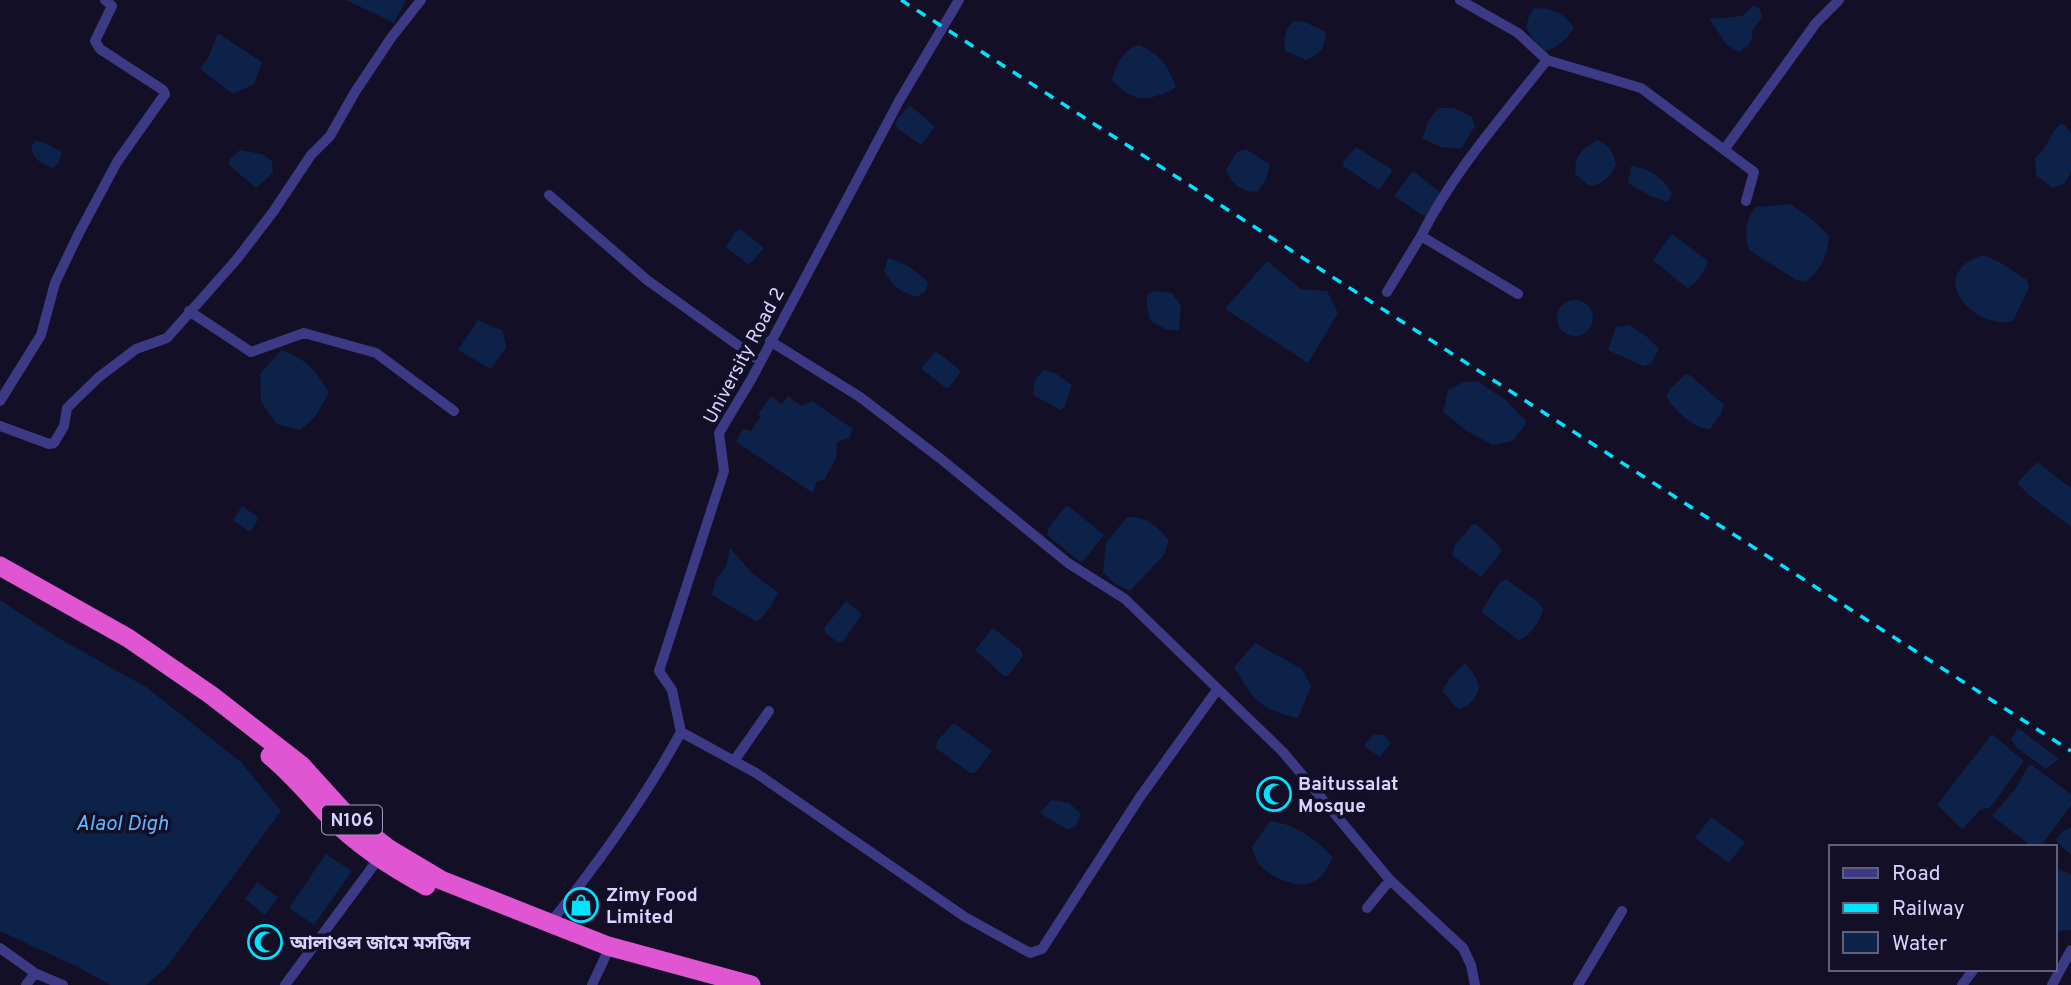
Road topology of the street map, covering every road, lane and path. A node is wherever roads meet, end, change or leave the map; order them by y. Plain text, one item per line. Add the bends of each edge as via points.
1 (104, 0) edge
2 (421, 0) edge
3 (959, 0) edge
4 (1460, 0) edge
5 (1839, 0) edge
6 (1546, 60) junction
7 (1724, 150) junction
8 (549, 195) dead end
9 (1746, 201) dead end
10 (1421, 236) junction
11 (1387, 292) dead end
12 (1518, 294) dead end
13 (189, 311) junction
14 (771, 341) junction
15 (760, 361) junction
16 (0, 401) edge
17 (454, 411) dead end
18 (0, 426) edge
19 (0, 566) edge
20 (0, 580) edge
21 (1217, 690) junction
22 (769, 711) dead end
23 (681, 732) junction
24 (734, 761) junction
25 (379, 858) junction
26 (1390, 880) junction
27 (1367, 908) dead end
28 (1622, 911) dead end
29 (551, 922) junction
30 (0, 948) edge
31 (2071, 950) edge
32 (607, 953) junction
33 (35, 974) junction
34 (26, 985) edge
35 (63, 985) edge
36 (285, 985) edge
37 (592, 985) edge
38 (700, 985) edge
39 (751, 985) edge
40 (1475, 985) edge
41 (1578, 985) edge
42 (2052, 985) edge

1 - 16 street via 112,6 95,41 100,49 165,94 117,162 55,283 41,335
2 - 13 street via 362,81 330,136 310,155 237,259
3 - 14 street, University Road 2 via 899,101
4 - 6 street via 1518,33
5 - 7 street via 1816,23
6 - 7 street via 1641,88
6 - 10 street via 1457,178
7 - 9 street via 1754,172
8 - 15 street via 647,280
10 - 11 street
10 - 12 street
13 - 17 street via 251,352 304,333 376,353
13 - 18 street via 167,338 136,349 67,408 54,443
14 - 15 street, University Road 2
14 - 21 street via 860,397 1068,563 1125,599
15 - 23 street, University Road 2 via 719,433 724,471 659,671 672,690
19 - 29 highway, N106 via 128,638 211,695 301,765 349,818 389,849 441,880
20 - 25 highway, N106 via 185,689 274,760 328,816
21 - 24 street via 1140,797 1042,949 1030,953 965,917
21 - 26 street via 1283,752
22 - 24 street
23 - 24 street
23 - 29 street via 604,856
25 - 32 highway, N106 via 440,893
25 - 36 street
26 - 27 street
26 - 40 street via 1462,948
28 - 41 street
29 - 39 highway, N106 via 608,946
30 - 33 street
31 - 42 street
32 - 37 street
32 - 38 highway, N106
33 - 34 street
33 - 35 street

